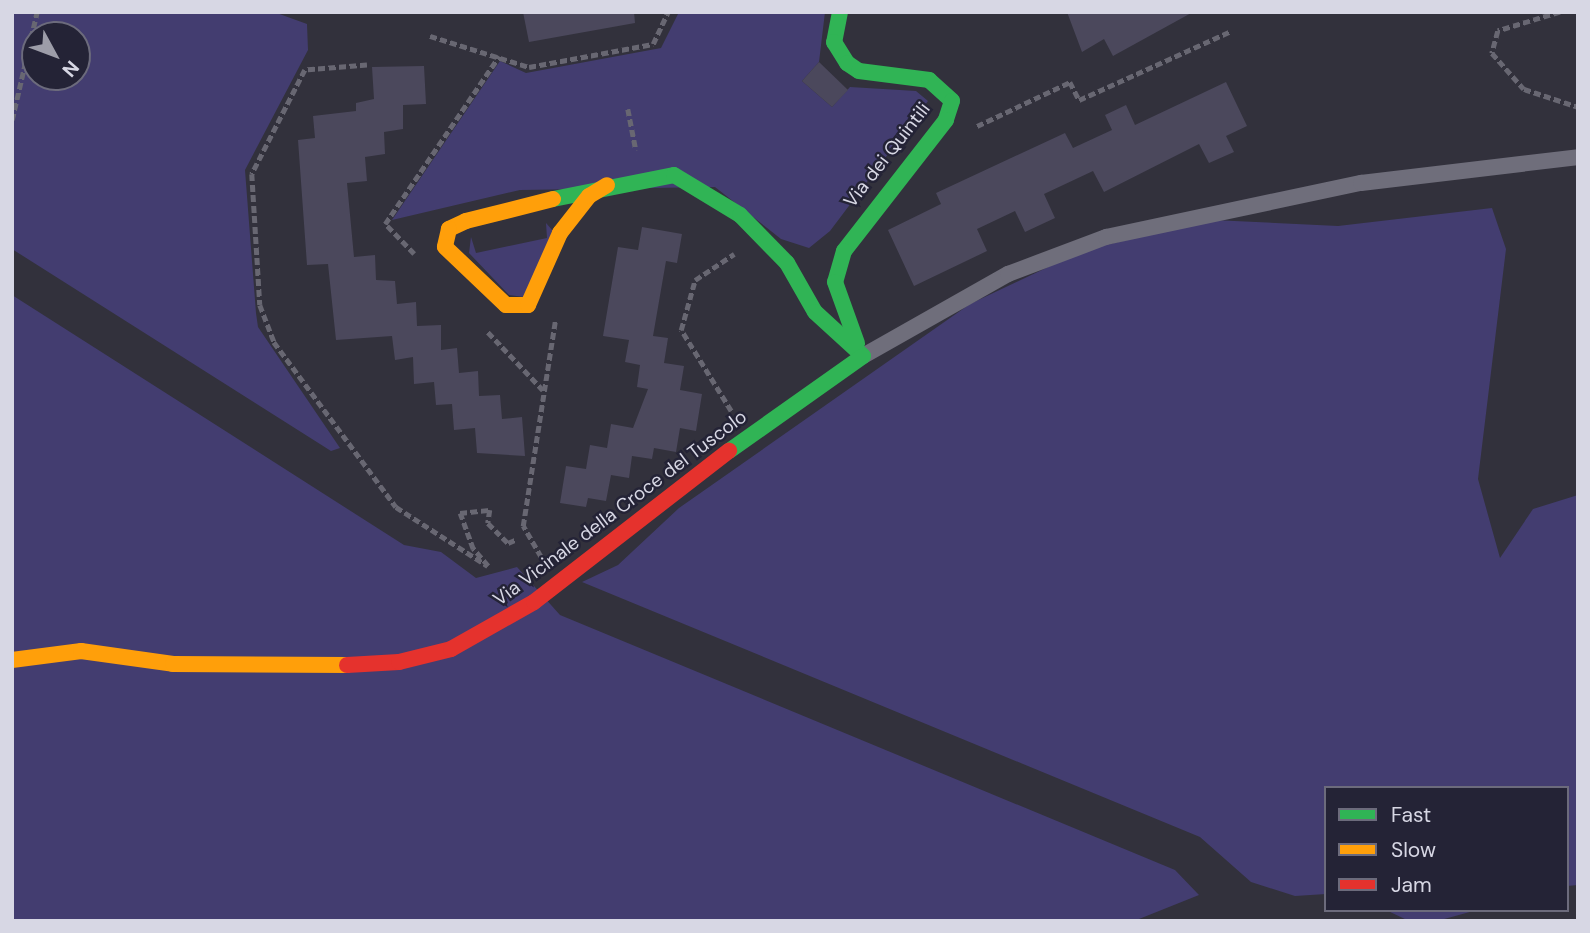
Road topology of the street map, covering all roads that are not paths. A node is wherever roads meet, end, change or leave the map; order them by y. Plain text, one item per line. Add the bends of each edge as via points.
1 (840, 12) edge
2 (1578, 157) edge
3 (607, 185) junction
4 (863, 356) junction
5 (12, 660) edge

1 - 4 street, Via dei Quintili via 834,42 847,63 859,71 929,80 952,101 946,120 844,251 837,294
2 - 4 lane via 1361,183 1106,237 1009,274
3 - 3 street via 466,221 449,229 445,247 506,305 528,305 560,233 589,196
3 - 4 street via 674,176 705,189 787,263 815,312
4 - 5 street, Via Vicinale della Croce del Tuscolo via 703,469 558,585 473,640 399,662 247,668 81,651

